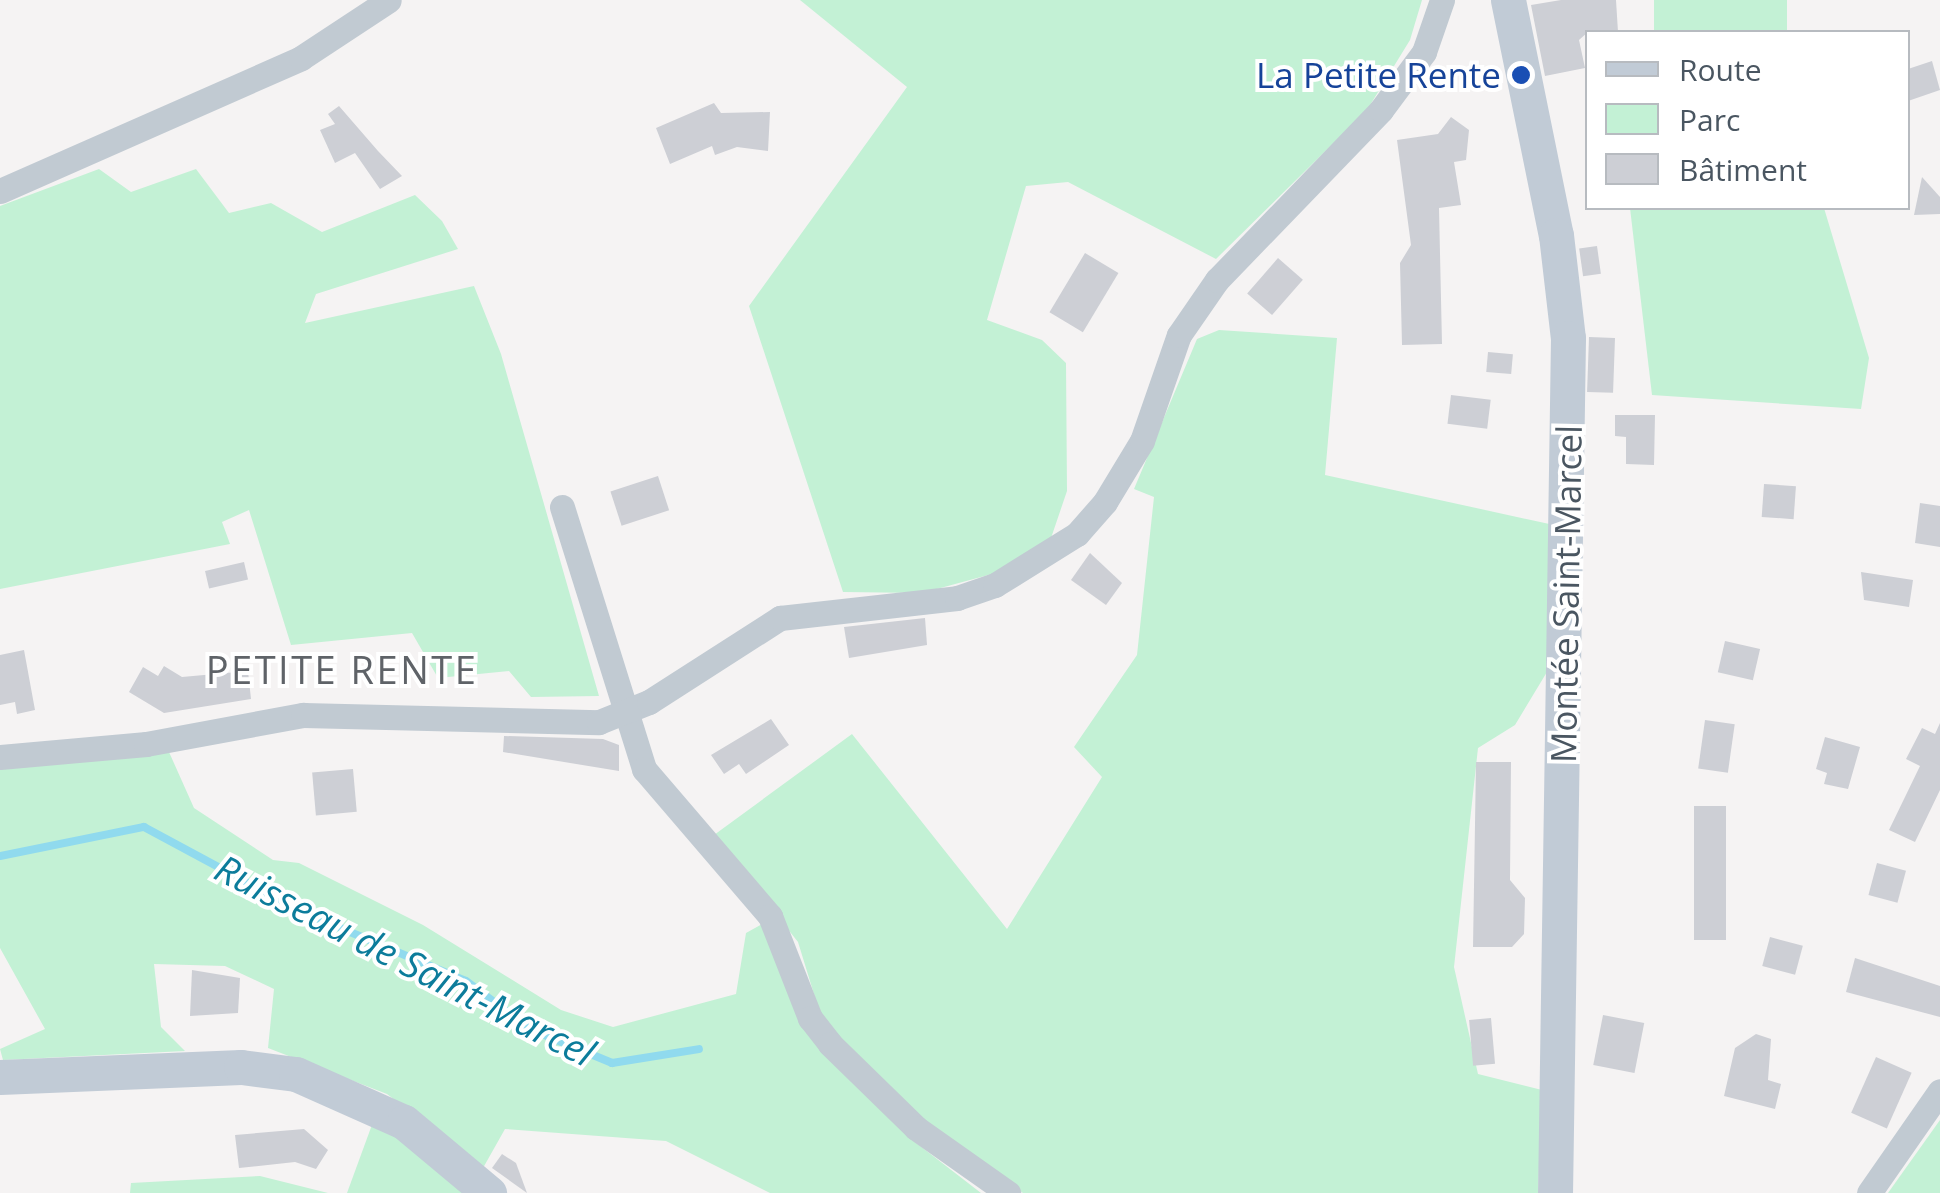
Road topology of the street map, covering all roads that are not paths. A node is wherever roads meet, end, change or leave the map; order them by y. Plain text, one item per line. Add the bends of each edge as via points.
1 (389, 0) edge
2 (1442, 0) edge
3 (1508, 0) edge
4 (0, 190) edge
5 (562, 507) dead end
6 (624, 716) junction
7 (0, 756) edge
8 (0, 1077) edge
9 (1940, 1090) edge
10 (489, 1193) edge
11 (1008, 1193) edge
12 (1555, 1193) edge
13 (1869, 1193) edge

1 - 4 street via 302,58
2 - 6 street via 1424,52 1381,110 1208,294 1179,336 1126,474 1077,534 974,594 780,618
3 - 12 main road, Montée Saint-Marcel via 1556,235 1568,338
5 - 6 street
6 - 7 street via 600,722 303,715 146,744
6 - 11 street via 644,769 770,916 810,1018 830,1044 916,1128
8 - 10 main road via 241,1067 296,1074 404,1122
9 - 13 street

